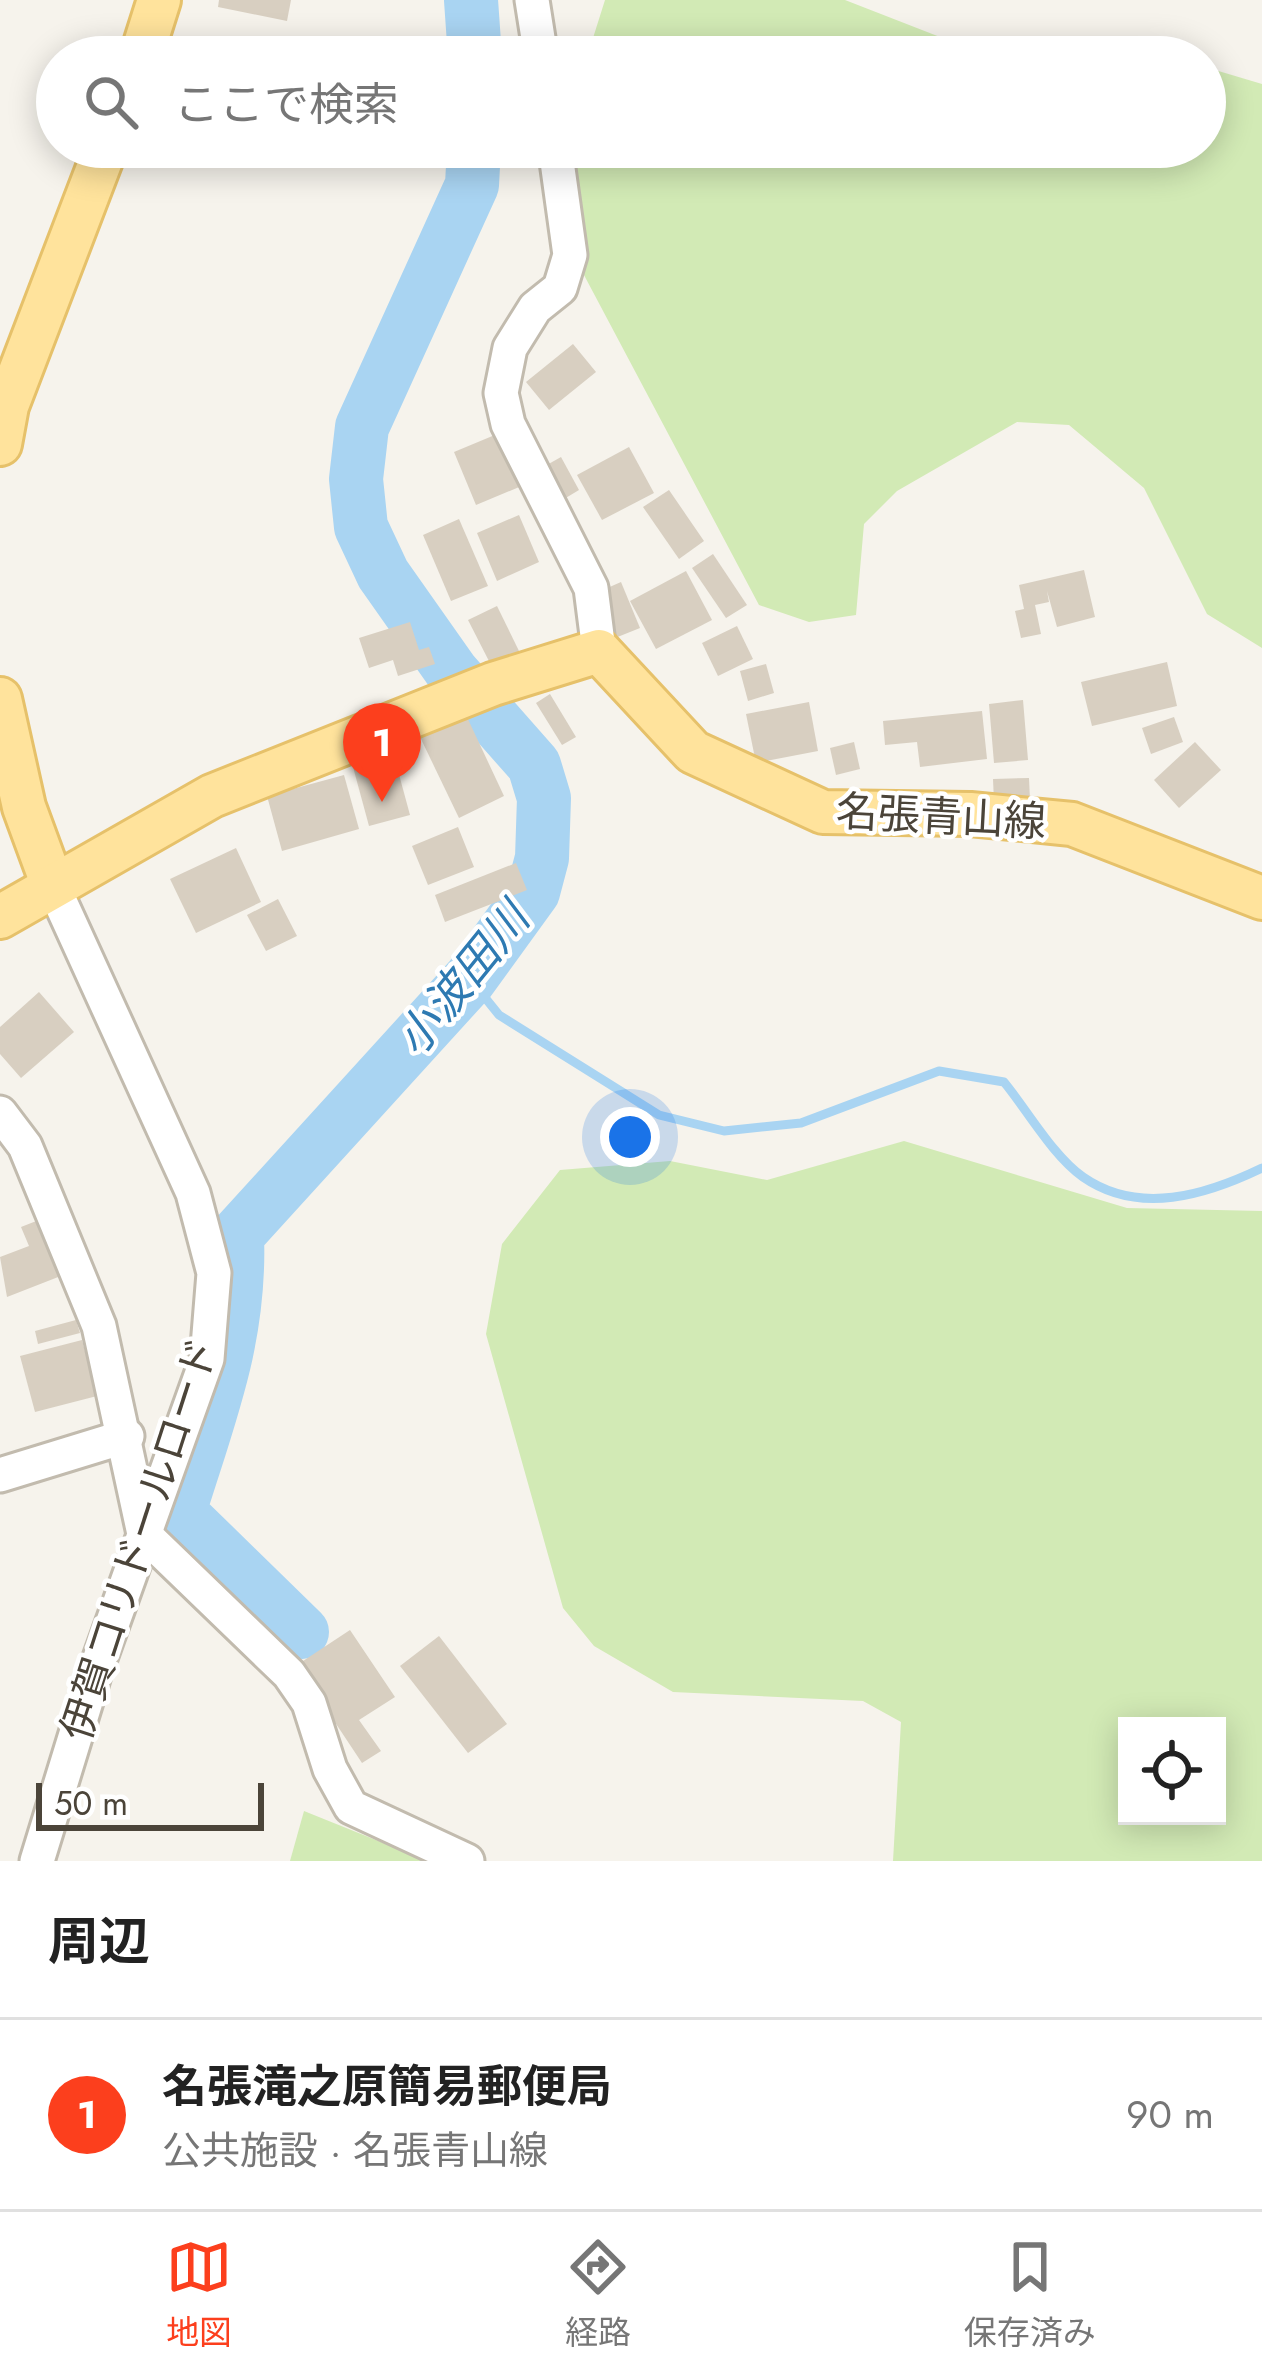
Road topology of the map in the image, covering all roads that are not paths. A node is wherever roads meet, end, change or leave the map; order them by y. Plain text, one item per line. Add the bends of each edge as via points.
1 (159, 0) edge
2 (532, 0) edge
3 (148, 36) edge
4 (538, 36) edge
5 (98, 168) edge
6 (558, 168) edge
7 (0, 444) edge
8 (599, 651) junction
9 (0, 699) edge
10 (53, 886) junction
11 (1262, 898) edge
12 (0, 917) edge
13 (0, 1113) edge
14 (127, 1436) junction
15 (0, 1475) edge
16 (144, 1534) junction
17 (37, 1861) edge
18 (467, 1861) edge

1 - 3 main road
2 - 4 street
5 - 7 main road via 7,406
6 - 8 street via 570,255 560,288 535,308 510,349 501,393 508,424 591,588
8 - 10 main road via 212,796
8 - 11 main road, 名張青山線 via 693,752 823,812 1072,824
9 - 10 main road
10 - 12 main road
10 - 16 street, 伊賀コリドールロード via 193,1193 214,1273 207,1359
13 - 14 street via 26,1146 99,1326
14 - 15 street
14 - 16 street
16 - 17 street, 伊賀コリドールロード
16 - 18 street via 289,1674 351,1807

